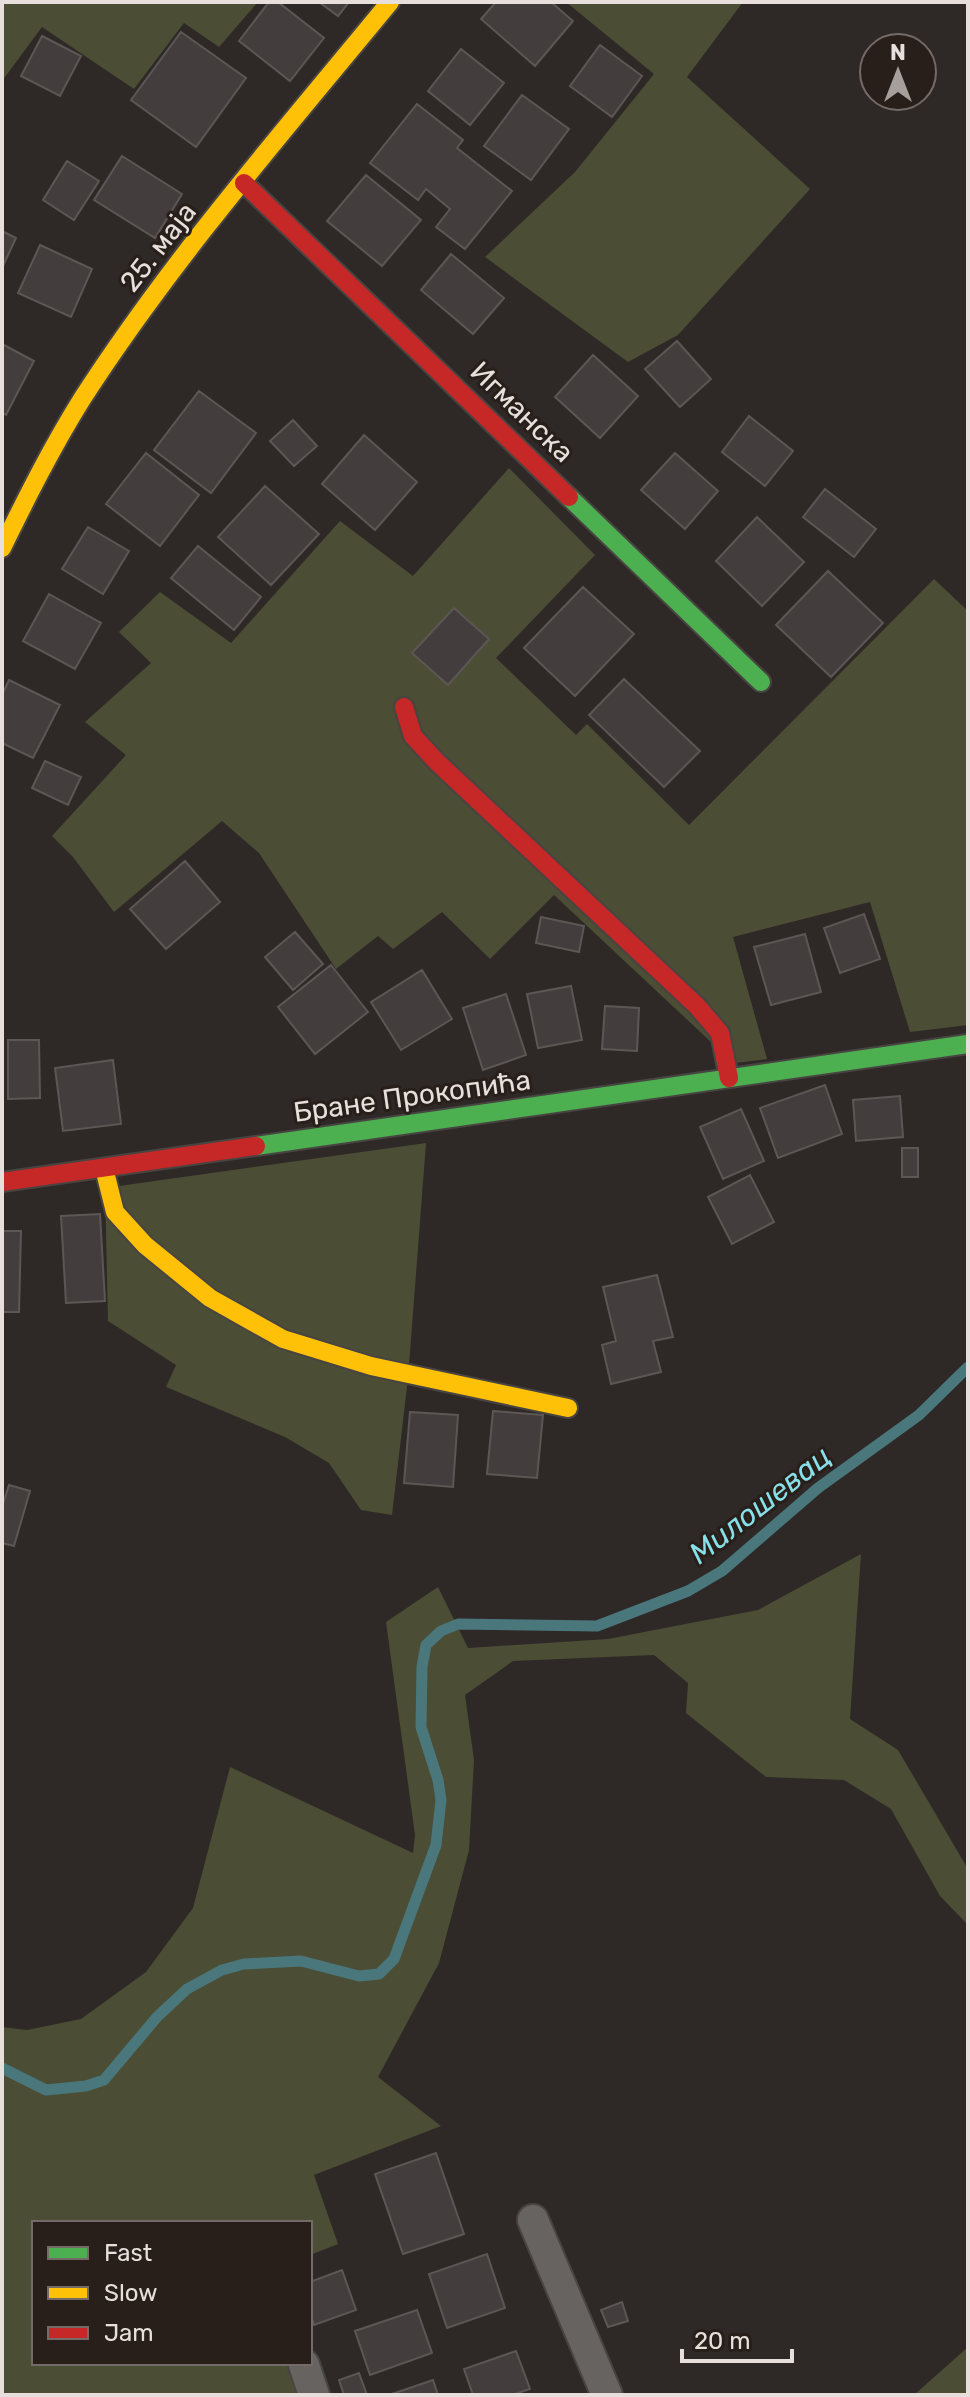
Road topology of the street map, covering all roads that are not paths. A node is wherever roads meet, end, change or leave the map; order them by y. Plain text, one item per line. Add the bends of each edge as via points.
1 (390, 2) edge
2 (244, 183) junction
3 (2, 548) edge
4 (761, 682) dead end
5 (404, 707) dead end
6 (968, 1044) edge
7 (729, 1078) junction
8 (104, 1168) junction
9 (2, 1182) edge
10 (568, 1408) dead end
11 (533, 2220) dead end
12 (304, 2365) dead end
13 (314, 2395) edge
14 (607, 2395) edge

1 - 2 street, 25. маја
2 - 3 street, 25. маја via 103,368 24,498
2 - 4 street, Игманска
5 - 7 street via 413,736 437,762 697,1006 720,1033
6 - 7 street, Бране Прокопића
7 - 8 street, Бране Прокопића
8 - 9 street, Бране Прокопића
8 - 10 street via 115,1212 145,1245 210,1298 283,1339 371,1366
11 - 14 street
12 - 13 street

